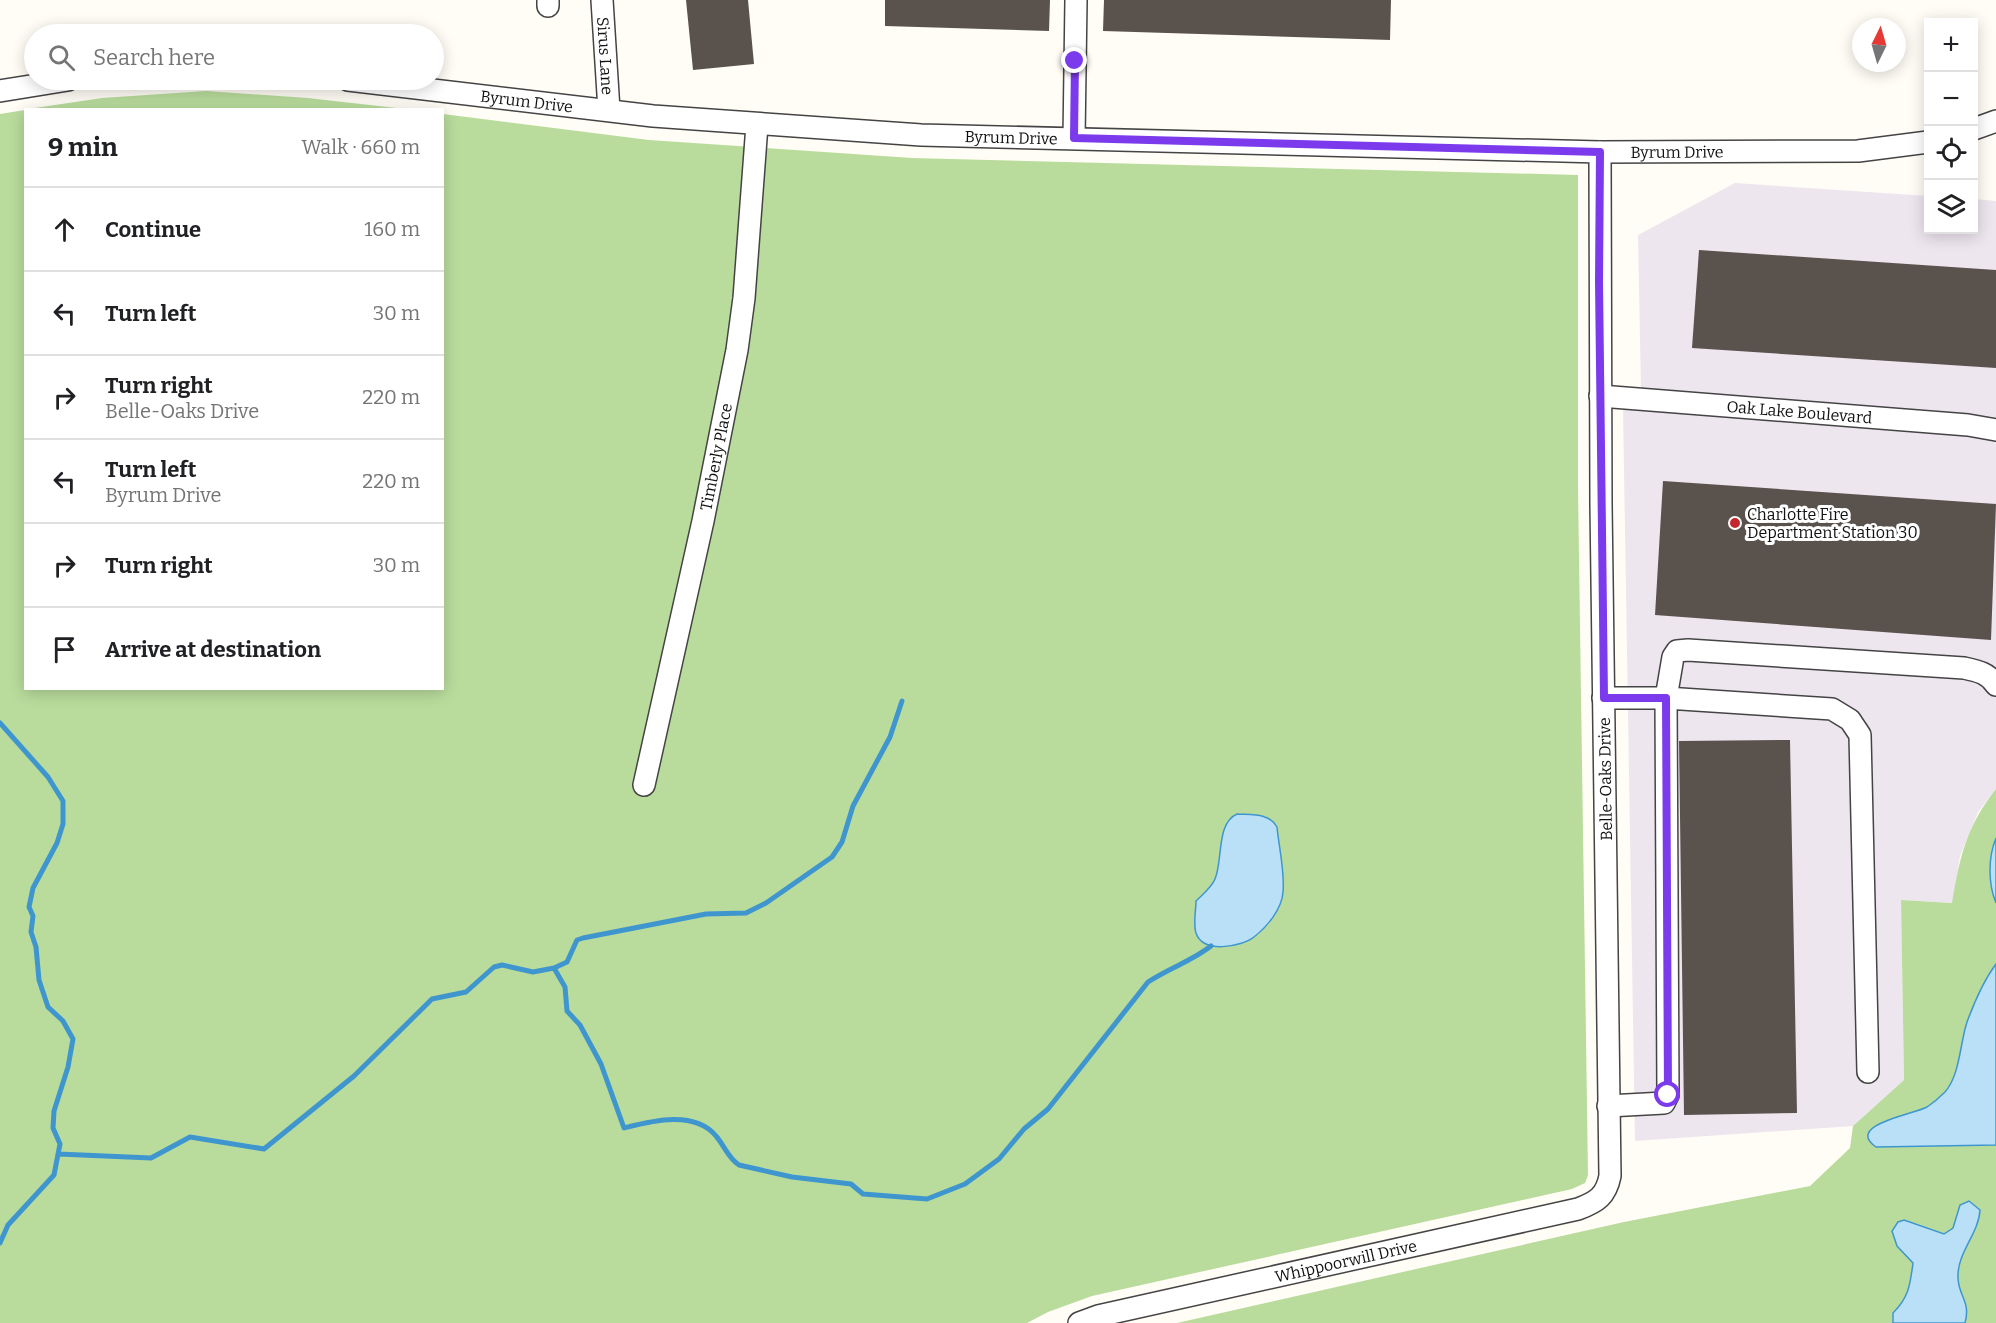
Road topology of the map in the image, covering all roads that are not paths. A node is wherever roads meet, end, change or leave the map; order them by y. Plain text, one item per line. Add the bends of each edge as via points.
1 (602, 0) edge
2 (1077, 0) edge
3 (24, 87) edge
4 (435, 90) edge
5 (0, 91) edge
6 (609, 110) junction
7 (1996, 122) edge
8 (757, 125) junction
9 (1978, 128) edge
10 (1074, 138) junction
11 (1924, 143) edge
12 (1600, 152) junction
13 (1600, 396) junction
14 (1996, 430) edge
15 (1996, 685) edge
16 (1604, 698) junction
17 (1666, 698) junction
18 (644, 785) dead end
19 (1868, 1072) dead end
20 (1608, 1106) junction
21 (1606, 1189) joint
22 (1079, 1323) edge

1 - 6 street, Sirus Lane
2 - 10 street
3 - 5 street
4 - 6 street, Byrum Drive
6 - 8 street, Byrum Drive
7 - 9 street
8 - 10 street, Byrum Drive via 921,135
8 - 18 street, Timberly Place via 737,350
10 - 12 street, Byrum Drive
11 - 12 street, Byrum Drive via 1858,151
12 - 13 street, Belle-Oaks Drive
13 - 14 street, Oak Lake Boulevard
13 - 16 street, Belle-Oaks Drive
15 - 17 street via 1980,671 1964,668 1688,650 1677,651 1673,657
16 - 17 street
16 - 20 street, Belle-Oaks Drive
17 - 19 street via 1832,709 1850,720 1860,735
17 - 20 street via 1668,1095 1664,1103
20 - 21 street, Belle-Oaks Drive via 1610,1176
21 - 22 street, Whippoorwill Drive via 1600,1199 1578,1209

